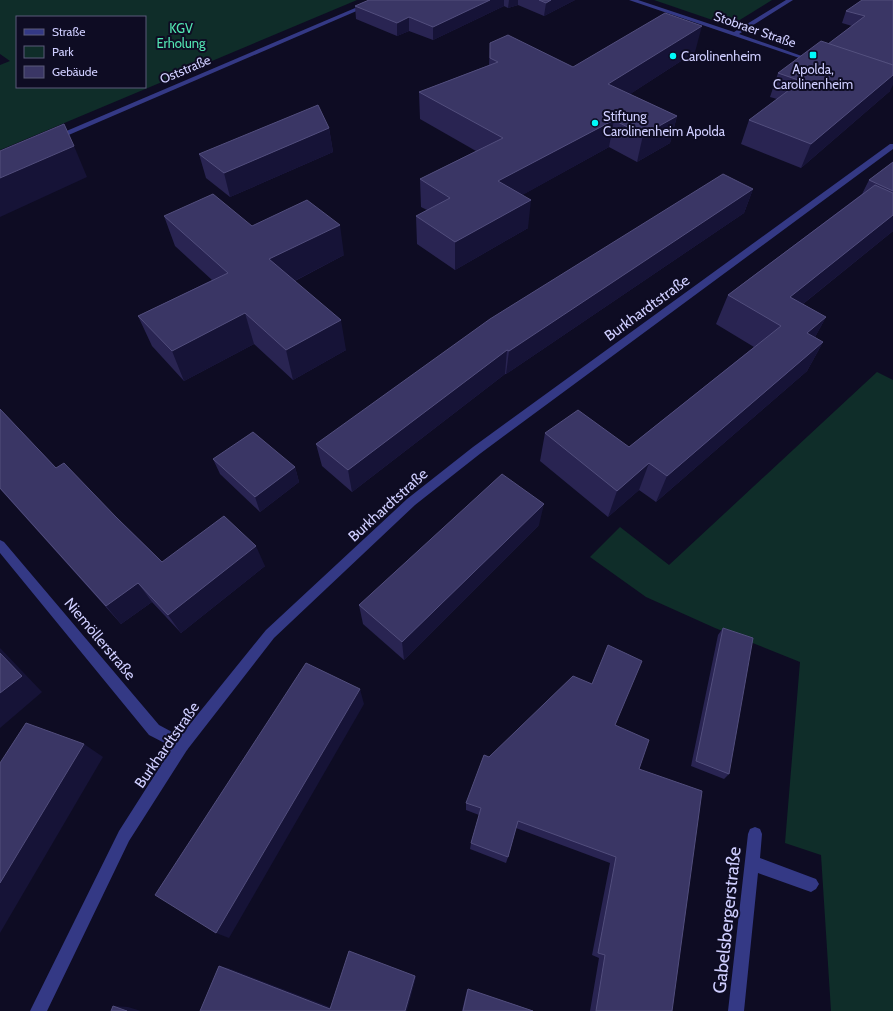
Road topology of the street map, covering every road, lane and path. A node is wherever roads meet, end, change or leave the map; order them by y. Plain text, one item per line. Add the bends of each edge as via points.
1 (380, 0) edge
2 (632, 0) edge
3 (790, 0) edge
4 (734, 35) junction
5 (822, 64) edge
6 (50, 140) edge
7 (893, 146) edge
8 (0, 545) edge
9 (182, 745) junction
10 (755, 834) dead end
11 (752, 863) junction
12 (811, 884) dead end
13 (38, 1011) edge
14 (736, 1011) edge

1 - 6 street, Oststraße
2 - 4 street, Stobraer Straße
3 - 4 street
4 - 5 street, Stobraer Straße
7 - 9 street, Burkhardtstraße via 477,450 411,502 270,634
8 - 9 street, Niemöllerstraße via 154,730
9 - 13 street, Burkhardtstraße via 124,836
10 - 11 street, Gabelsbergerstraße
11 - 12 street
11 - 14 street, Gabelsbergerstraße

